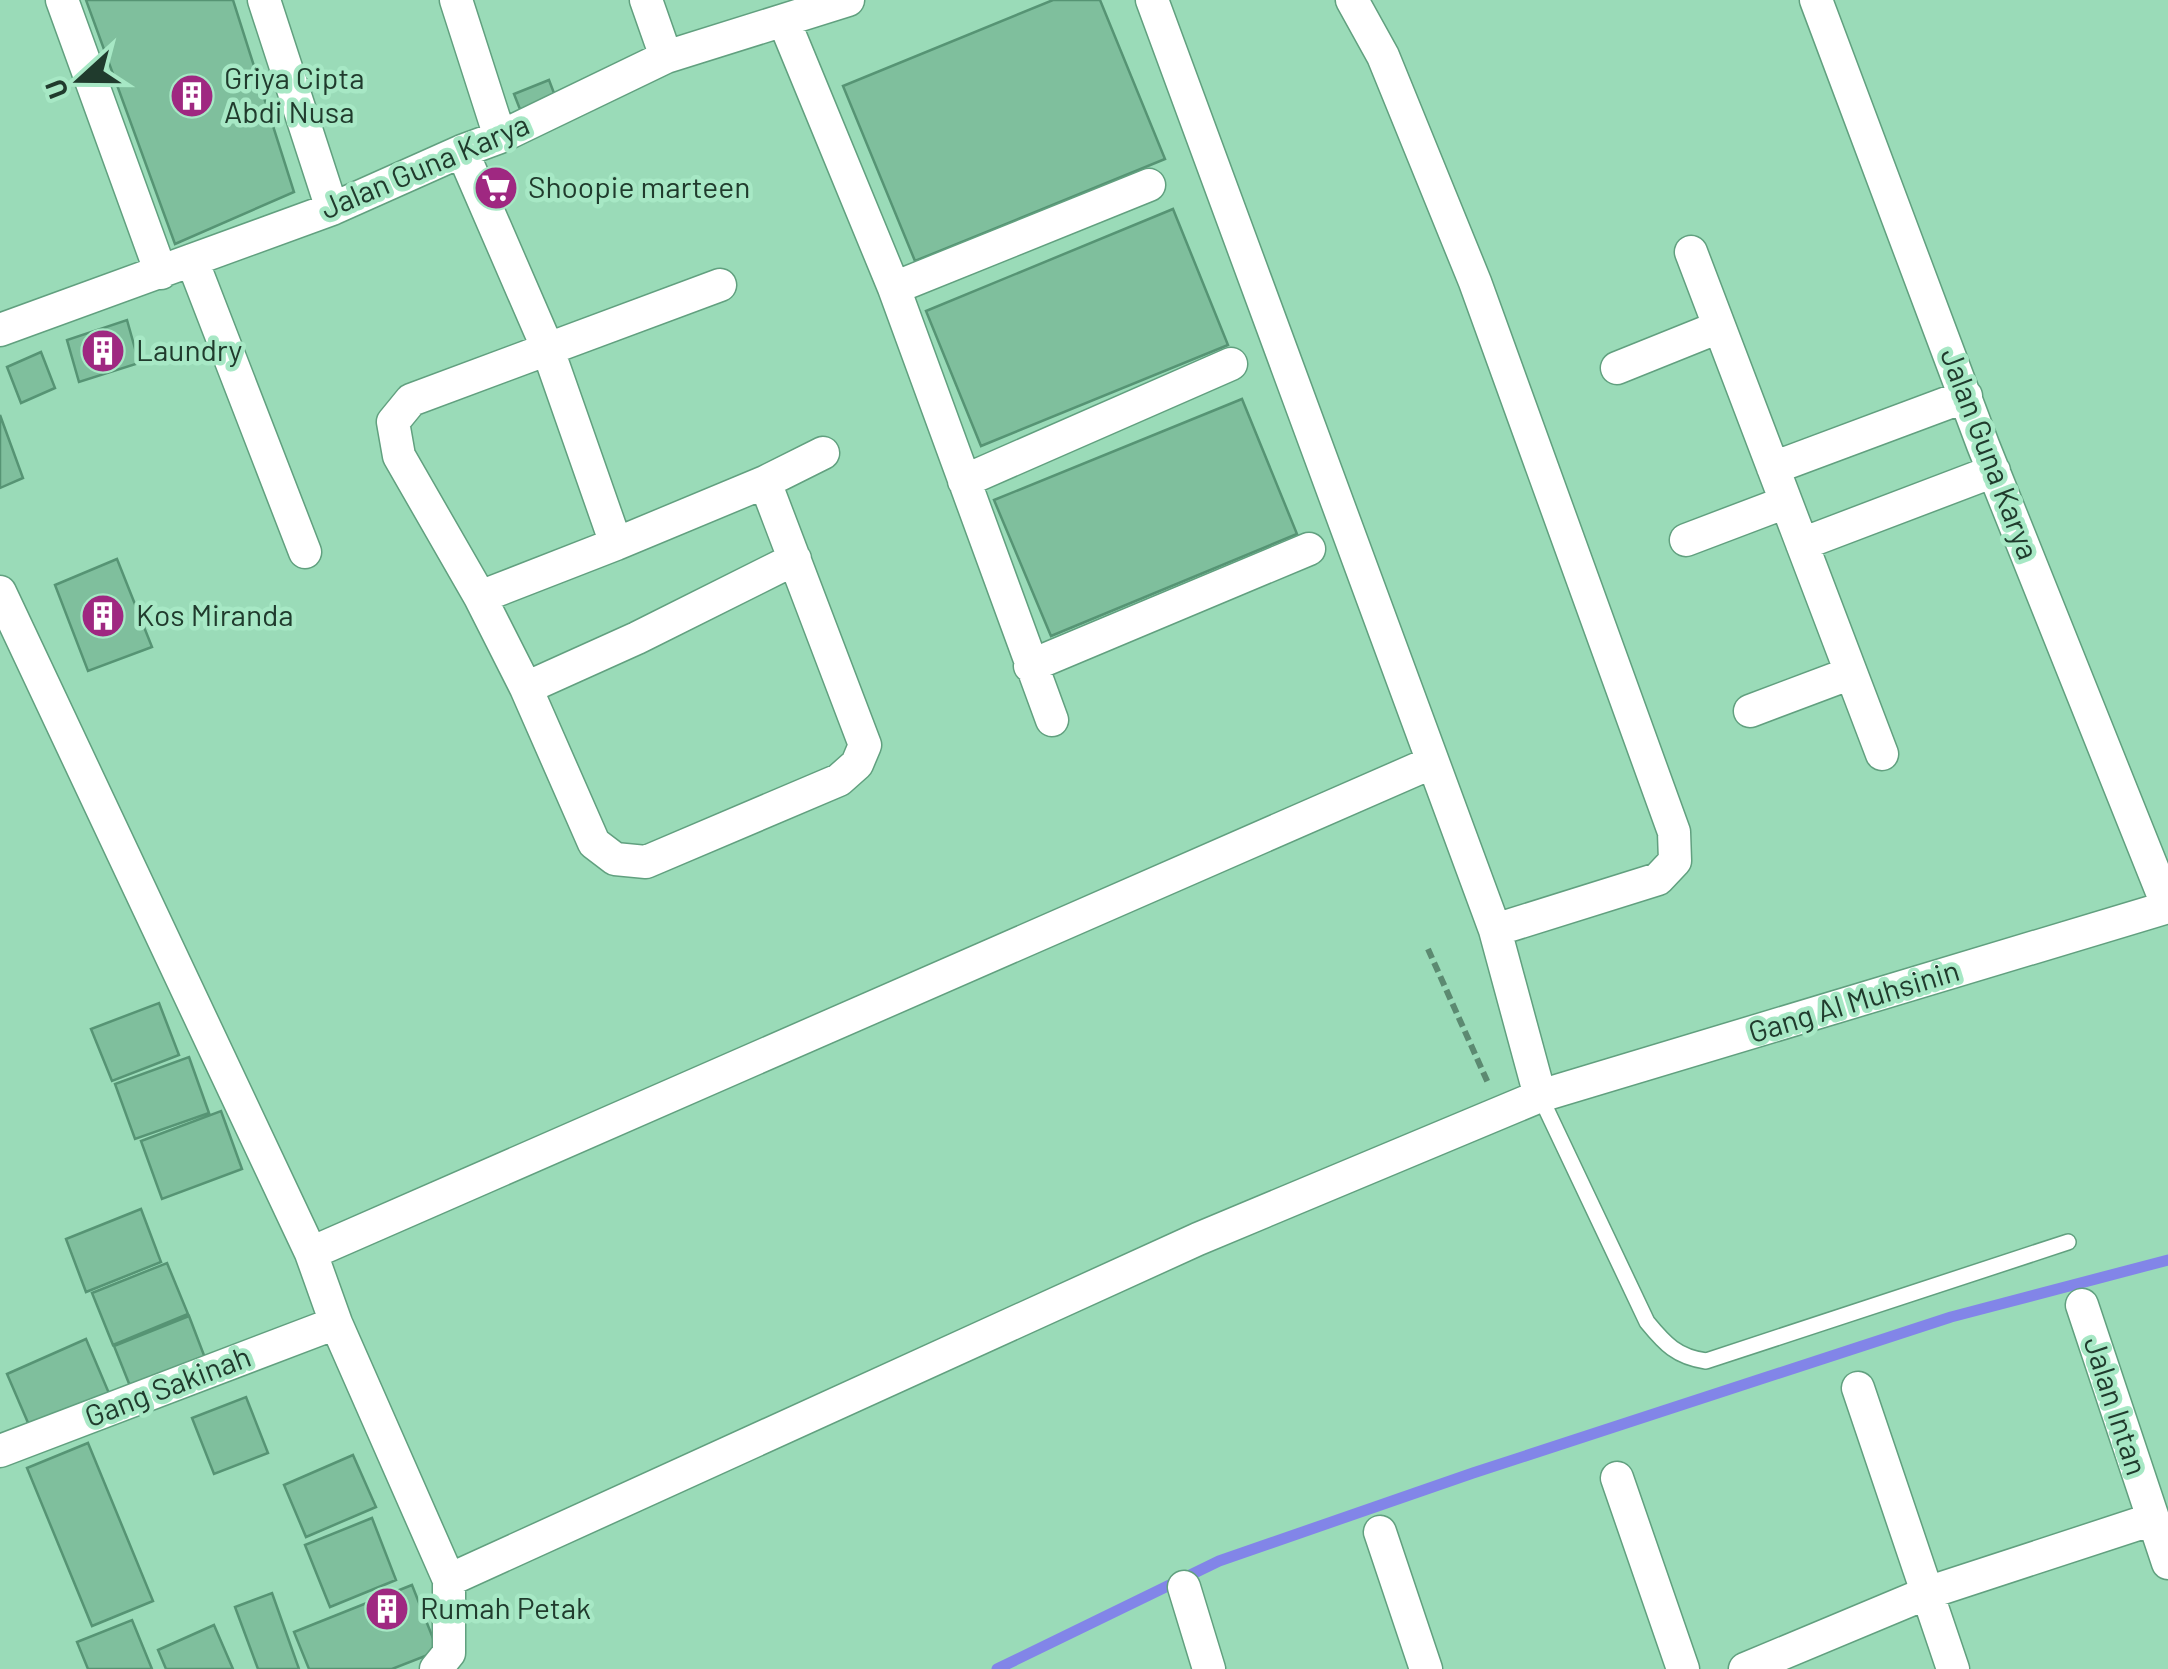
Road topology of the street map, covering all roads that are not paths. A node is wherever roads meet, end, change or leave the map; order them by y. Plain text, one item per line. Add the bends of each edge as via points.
1 (62, 0) edge
2 (264, 0) edge
3 (456, 0) edge
4 (646, 0) edge
5 (848, 0) edge
6 (1152, 0) edge
7 (1352, 0) edge
8 (1816, 0) edge
9 (784, 21) junction
10 (666, 58) junction
11 (500, 137) junction
12 (462, 150) junction
13 (1149, 185) dead end
14 (332, 208) junction
15 (1691, 252) dead end
16 (192, 260) junction
17 (161, 273) junction
18 (720, 285) dead end
19 (894, 288) junction
20 (1719, 327) junction
21 (0, 330) edge
22 (547, 347) junction
23 (1232, 364) dead end
24 (1616, 368) dead end
25 (1966, 396) junction
26 (824, 453) dead end
27 (1773, 468) junction
28 (1994, 471) junction
29 (964, 481) junction
30 (764, 482) junction
31 (1786, 502) junction
32 (1686, 540) dead end
33 (616, 544) junction
34 (1802, 544) junction
35 (1309, 548) dead end
36 (306, 552) dead end
37 (794, 559) junction
38 (0, 592) edge
39 (480, 596) junction
40 (1030, 666) junction
41 (1851, 673) junction
42 (526, 688) junction
43 (1750, 711) dead end
44 (1052, 720) dead end
45 (1882, 754) dead end
46 (1433, 762) junction
47 (2168, 907) edge
48 (1495, 930) junction
49 (1540, 1096) junction
50 (2068, 1242) dead end
51 (310, 1252) junction
52 (2082, 1305) dead end
53 (336, 1323) junction
54 (1858, 1388) dead end
55 (0, 1452) edge
56 (1617, 1478) dead end
57 (2153, 1518) junction
58 (1380, 1532) dead end
59 (2168, 1563) edge
60 (449, 1580) junction
61 (1184, 1587) dead end
62 (1927, 1593) junction
63 (1207, 1668) edge
64 (436, 1669) edge
65 (1426, 1669) edge
66 (1682, 1669) edge
67 (1744, 1669) edge
68 (1953, 1669) edge

1 - 17 street
2 - 14 street
3 - 11 street
4 - 10 street
5 - 9 street, Jalan Guna Karya
6 - 46 street
7 - 48 street via 1382,56 1475,282 1674,832 1675,860 1658,880
8 - 25 street, Jalan Guna Karya
9 - 10 street, Jalan Guna Karya
9 - 19 street
10 - 11 street, Jalan Guna Karya
11 - 12 street, Jalan Guna Karya
12 - 14 street, Jalan Guna Karya
12 - 22 street
13 - 19 street
14 - 16 street, Jalan Guna Karya
15 - 20 street
16 - 17 street, Jalan Guna Karya
16 - 36 street
17 - 21 street, Jalan Guna Karya
18 - 22 street
19 - 29 street
20 - 24 street
20 - 27 street
22 - 33 street
22 - 39 street via 411,400 394,422 399,456
23 - 29 street
25 - 27 street
25 - 28 street, Jalan Guna Karya
26 - 30 street
27 - 31 street
28 - 34 street
28 - 47 street, Jalan Guna Karya
29 - 40 street
30 - 33 street
30 - 37 street
31 - 32 street
31 - 34 street
33 - 39 street
34 - 41 street
35 - 40 street
37 - 42 street
37 - 42 street via 865,745 839,780 646,862 615,859 594,843
38 - 51 street
39 - 42 street
40 - 44 street
41 - 43 street
41 - 45 street
46 - 48 street
46 - 51 street
47 - 49 street, Gang Al Muhsinin
48 - 49 street
49 - 50 lane via 1646,1322 1686,1358 1706,1361
49 - 60 street, Gang Al Muhsinin via 1198,1239
51 - 53 street
52 - 57 street, Jalan Intan
53 - 55 street, Gang Sakinah
53 - 60 street
54 - 62 street
56 - 66 street
57 - 59 street, Jalan Intan
57 - 62 street
58 - 65 street
60 - 64 street via 450,1653
61 - 63 street
62 - 67 street
62 - 68 street

